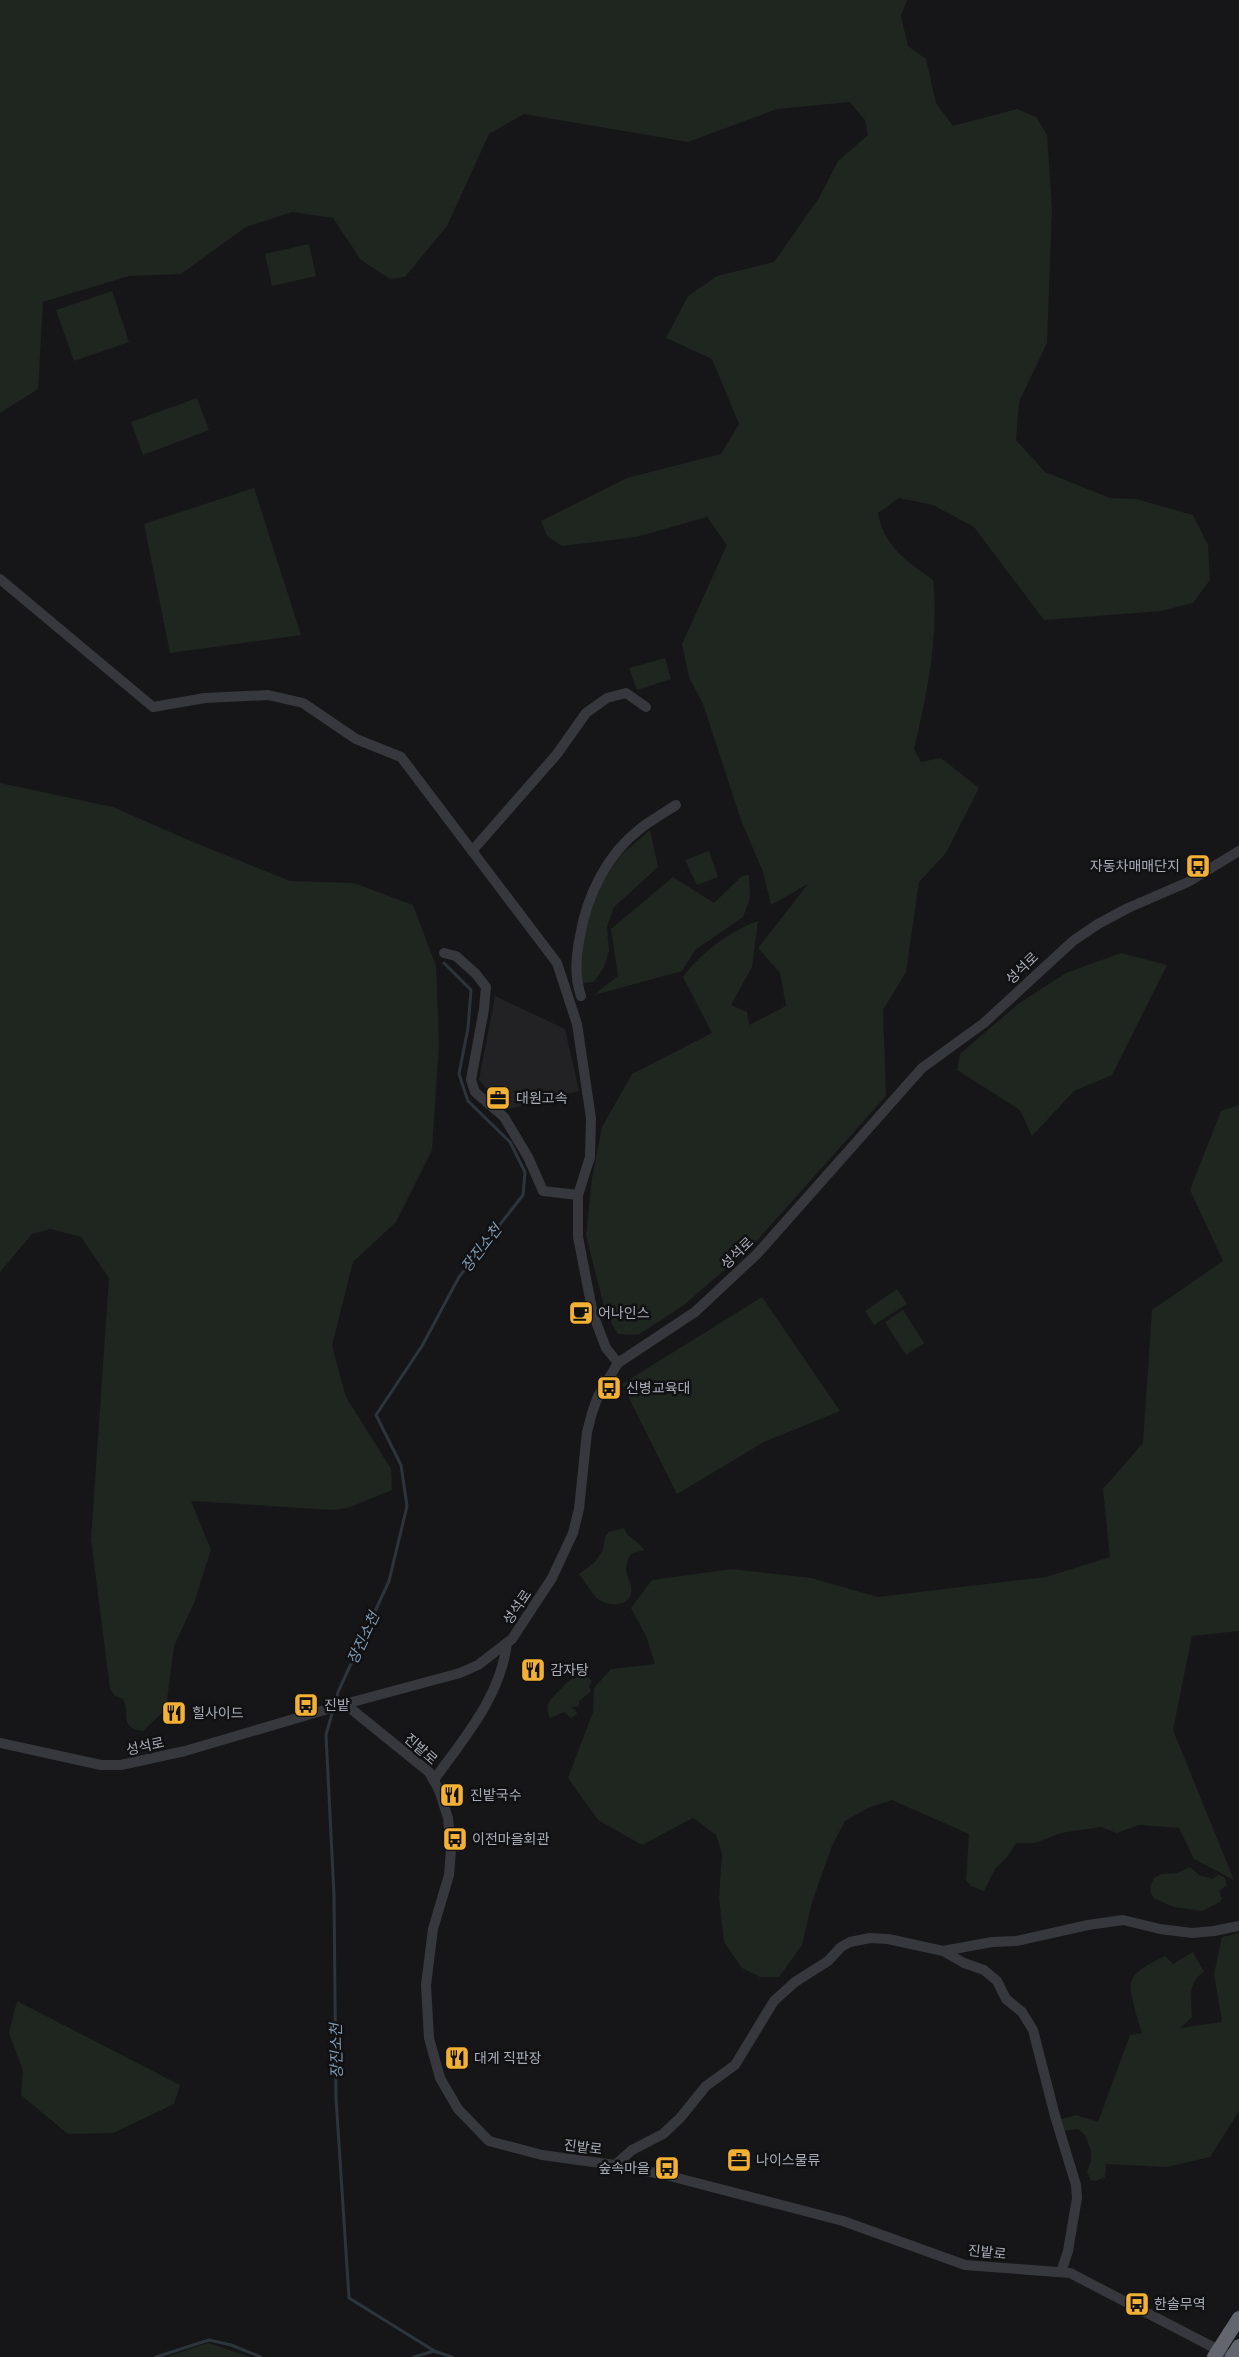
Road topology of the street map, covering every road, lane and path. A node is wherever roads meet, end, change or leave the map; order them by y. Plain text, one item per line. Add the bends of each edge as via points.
1 (0, 579) edge
2 (646, 707) dead end
3 (676, 805) dead end
4 (472, 851) junction
5 (1239, 851) edge
6 (444, 953) dead end
7 (581, 996) dead end
8 (578, 1195) junction
9 (618, 1363) junction
10 (507, 1643) junction
11 (343, 1705) junction
12 (0, 1743) edge
13 (434, 1780) junction
14 (1239, 1926) edge
15 (943, 1951) junction
16 (615, 2165) junction
17 (1061, 2272) junction
18 (1239, 2318) edge
19 (1239, 2346) edge
20 (1214, 2357) edge
21 (1232, 2357) edge

1 - 4 street via 153,707 205,698 268,695 303,703 356,739 400,757
2 - 4 street via 626,693 607,698 586,713 557,754
3 - 7 street via 640,829 616,852 595,884 583,920 576,957
4 - 8 street via 557,963 577,1024 592,1118 590,1157
5 - 9 street, 성석로 via 1188,882 1128,908 1073,941 984,1024 922,1068 757,1254 695,1312
6 - 8 street via 456,956 486,987 471,1080 475,1092 504,1117 528,1157 543,1191
8 - 9 street via 578,1237 593,1314 606,1348
9 - 10 street, 성석로 via 598,1396 587,1432 579,1509 573,1534 552,1578
10 - 11 street, 성석로 via 478,1665 460,1673
10 - 13 street via 504,1665 481,1715
11 - 12 street, 성석로 via 185,1751 121,1765 101,1765
11 - 13 street, 진밭로 via 429,1772
13 - 16 street, 진밭로 via 448,1818 451,1850 449,1875 433,1929 426,1986 429,2038 440,2078 458,2109 489,2141 542,2155
14 - 15 street via 1192,1933 1123,1920 1016,1941
15 - 16 street via 870,1938 841,1947 828,1961 795,1982 774,2001 735,2065 706,2086 663,2134 632,2150
15 - 17 street via 984,1970 997,1981 1006,1998 1022,2012 1033,2030 1076,2185 1077,2198 1068,2251
16 - 17 street, 진밭로 via 843,2221 965,2265
17 - 21 street, 진밭로 via 1070,2273
18 - 20 highway, bridge
19 - 21 highway, bridge

